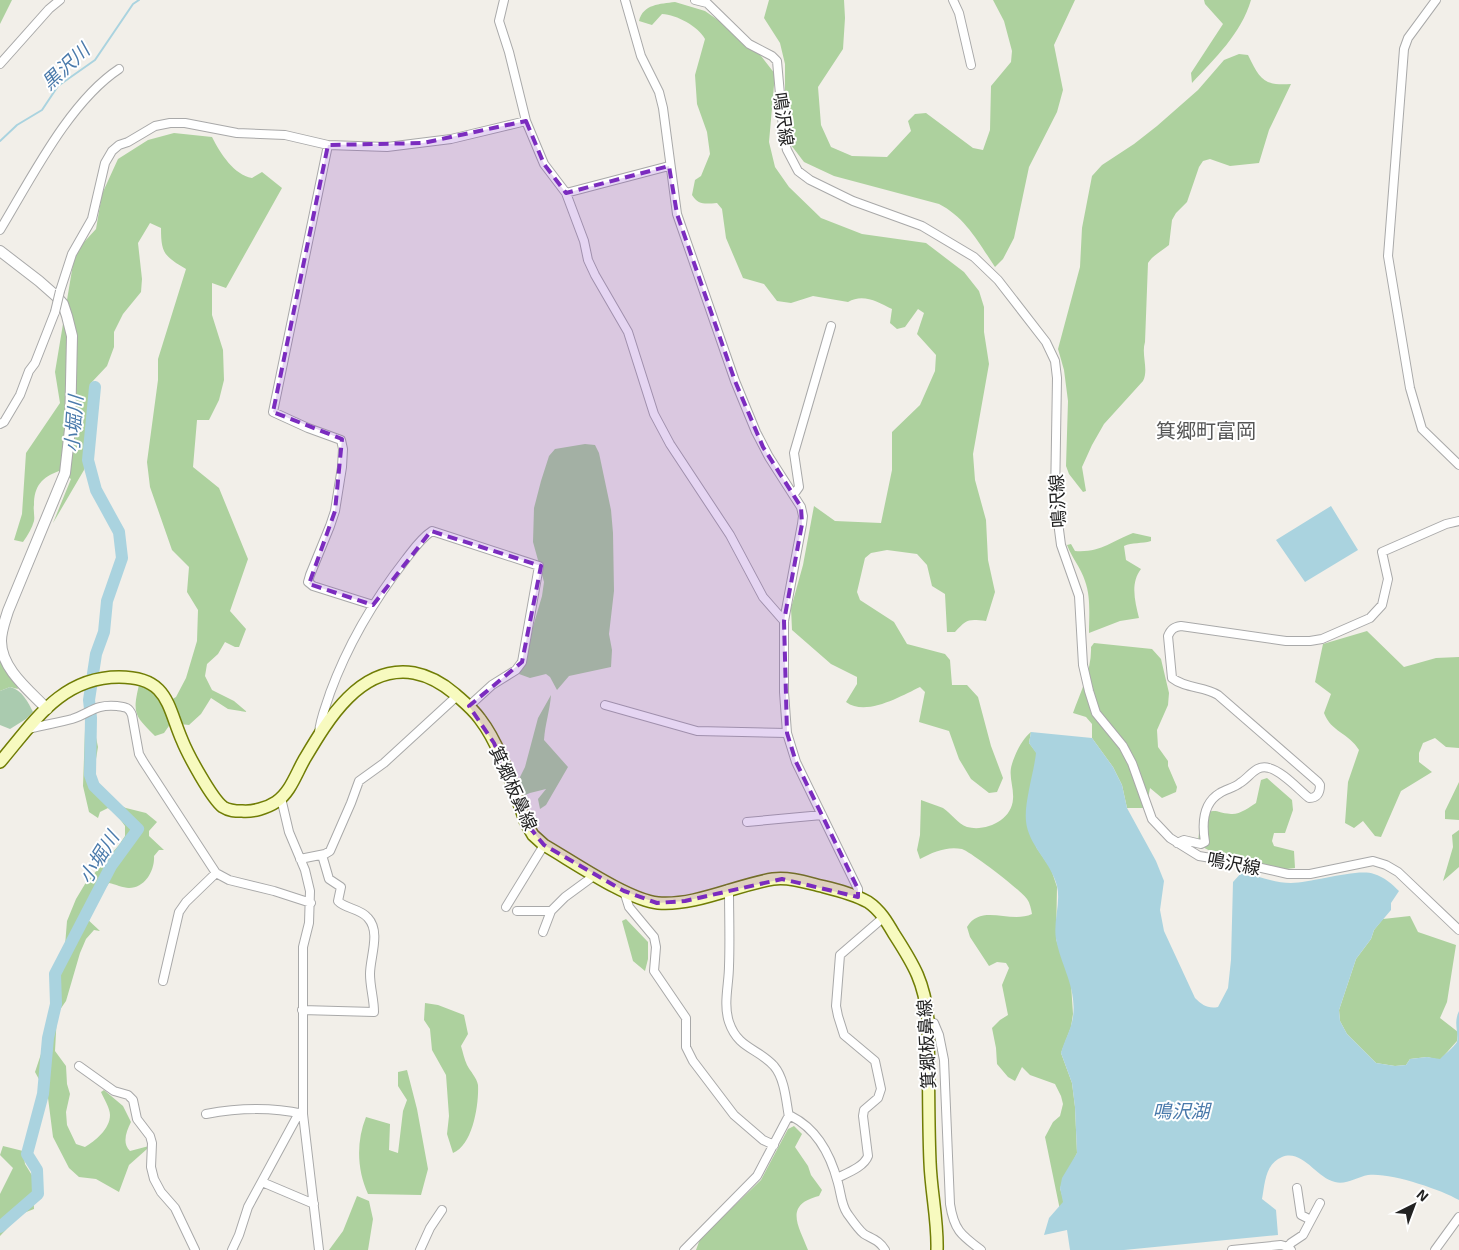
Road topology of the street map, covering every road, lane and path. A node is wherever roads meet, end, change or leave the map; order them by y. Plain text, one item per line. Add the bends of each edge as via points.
1 (60, 0) edge
2 (504, 0) edge
3 (625, 0) edge
4 (695, 0) edge
5 (953, 0) edge
6 (1436, 0) edge
7 (0, 64) edge
8 (971, 65) dead end
9 (119, 69) dead end
10 (526, 121) junction
11 (328, 145) junction
12 (669, 166) junction
13 (566, 193) junction
14 (0, 230) edge
15 (0, 251) edge
16 (831, 326) dead end
17 (0, 424) edge
18 (1459, 465) edge
19 (794, 494) junction
20 (1459, 521) edge
21 (373, 606) junction
22 (784, 621) junction
23 (457, 696) junction
24 (605, 705) dead end
25 (469, 706) junction
26 (47, 709) junction
27 (29, 729) junction
28 (787, 733) junction
29 (319, 735) junction
30 (0, 762) edge
31 (281, 798) junction
32 (822, 815) junction
33 (748, 822) dead end
34 (1176, 843) junction
35 (544, 845) junction
36 (322, 855) junction
37 (300, 859) junction
38 (216, 873) junction
39 (595, 875) junction
40 (729, 889) junction
41 (624, 891) junction
42 (858, 897) junction
43 (310, 903) junction
44 (506, 907) dead end
45 (517, 911) dead end
46 (551, 911) junction
47 (884, 917) junction
48 (1459, 930) edge
49 (544, 932) dead end
50 (163, 982) dead end
51 (302, 1010) junction
52 (928, 1020) junction
53 (80, 1066) dead end
54 (206, 1114) dead end
55 (301, 1114) junction
56 (789, 1117) junction
57 (774, 1144) junction
58 (837, 1178) junction
59 (262, 1182) junction
60 (1297, 1188) dead end
61 (1320, 1203) dead end
62 (314, 1204) junction
63 (442, 1210) dead end
64 (1459, 1217) edge
65 (1311, 1220) junction
66 (1289, 1248) edge
67 (195, 1250) edge
68 (232, 1250) edge
69 (319, 1250) edge
70 (420, 1250) edge
71 (684, 1250) edge
72 (885, 1250) edge
73 (937, 1250) edge
74 (981, 1250) edge
75 (1232, 1250) edge
76 (1435, 1250) edge

1 - 7 street
2 - 10 street via 499,21
3 - 12 street via 641,56 659,92
4 - 34 street, 鳴沢線 via 708,3 749,44 777,61 784,139 798,171 853,201 922,226 974,257 998,280 1052,352 1057,378 1056,516 1061,545 1079,596 1083,665 1089,691 1096,713 1132,763 1152,819
5 - 8 street
6 - 18 street via 1408,38 1404,49 1388,256 1410,388 1422,430
9 - 14 street via 107,77 69,117
10 - 11 street via 423,144 387,147
10 - 13 street via 544,164
11 - 17 street, bridge via 285,135 244,134 176,123 155,126 119,145 105,163 92,218 72,254 55,312 35,363 20,395
11 - 21 street via 273,412 341,440 342,467 335,511 308,582
12 - 13 street
12 - 19 street via 677,214 735,381 763,447
13 - 22 street via 588,260 628,332 661,430 730,535 763,596
15 - 26 street via 63,304 72,336 70,429 65,473 8,611 1,640 1,650 12,671
16 - 19 street via 794,453 799,487
19 - 22 street via 803,516
20 - 34 street via 1382,552 1388,579 1382,604 1370,618 1322,639 1286,641 1182,626 1170,631 1172,678 1218,695 1320,785 1317,795 1309,798 1277,771 1259,768 1240,784 1212,799 1206,809 1205,842 1184,840
21 - 25 street via 410,554 432,531 539,566 522,662
21 - 29 street via 340,667 322,716
22 - 28 street
23 - 25 main road, 箕郷板鼻線
23 - 29 main road, 箕郷板鼻線 via 442,683 424,676 408,672 384,674 358,689
23 - 36 street via 384,763 359,781 330,851
24 - 28 street via 696,730
25 - 35 main road, 箕郷板鼻線 via 490,734 526,823
26 - 27 main road, 箕郷板鼻線
26 - 31 main road, 箕郷板鼻線 via 60,696 85,681 120,677 146,682 166,698 185,747 221,805 244,812 262,808
27 - 30 main road, 箕郷板鼻線
27 - 38 street via 74,718 106,705 130,710 139,754
28 - 32 street via 796,762
29 - 31 main road, 箕郷板鼻線
31 - 37 street
32 - 33 street
32 - 42 street via 858,889
34 - 48 street, 鳴沢線 via 1199,856 1288,874 1310,874 1373,861 1380,863 1398,872
35 - 39 main road, 箕郷板鼻線
35 - 44 street
36 - 37 street
36 - 51 street via 329,879 341,887 340,904 365,914 372,922 370,972 374,1012
37 - 43 street
38 - 43 street via 229,880 274,890
38 - 50 street via 179,912
39 - 41 main road, 箕郷板鼻線
39 - 46 street
40 - 41 main road, 箕郷板鼻線 via 668,903 649,901
40 - 42 main road, 箕郷板鼻線 via 788,879
40 - 56 street via 728,1022 744,1046 766,1058 775,1068
41 - 57 street via 633,914 654,937 654,971 686,1018 686,1047 693,1061 734,1115 763,1140
42 - 47 main road, 箕郷板鼻線
43 - 51 street via 310,923 303,947
45 - 46 street
46 - 49 street
47 - 52 main road, 箕郷板鼻線 via 914,965 926,1000
47 - 58 street via 840,956 838,1016 848,1040 875,1061 881,1090 878,1098 864,1110 867,1160
51 - 55 street
52 - 73 main road, 箕郷板鼻線 via 930,1161
52 - 74 street via 934,1023 939,1035 944,1060 953,1220 961,1235
53 - 67 street via 114,1091 133,1100 137,1119 152,1143 154,1179 175,1208
54 - 55 street via 254,1109
55 - 59 street
55 - 62 street
56 - 57 street
56 - 58 street via 812,1130
57 - 71 street via 757,1176
58 - 72 street via 846,1212 860,1230
59 - 62 street
59 - 68 street via 248,1207
60 - 65 street via 1301,1215
61 - 65 street
62 - 69 street
63 - 70 street
64 - 76 street
65 - 66 street via 1303,1235
66 - 75 street via 1281,1245

